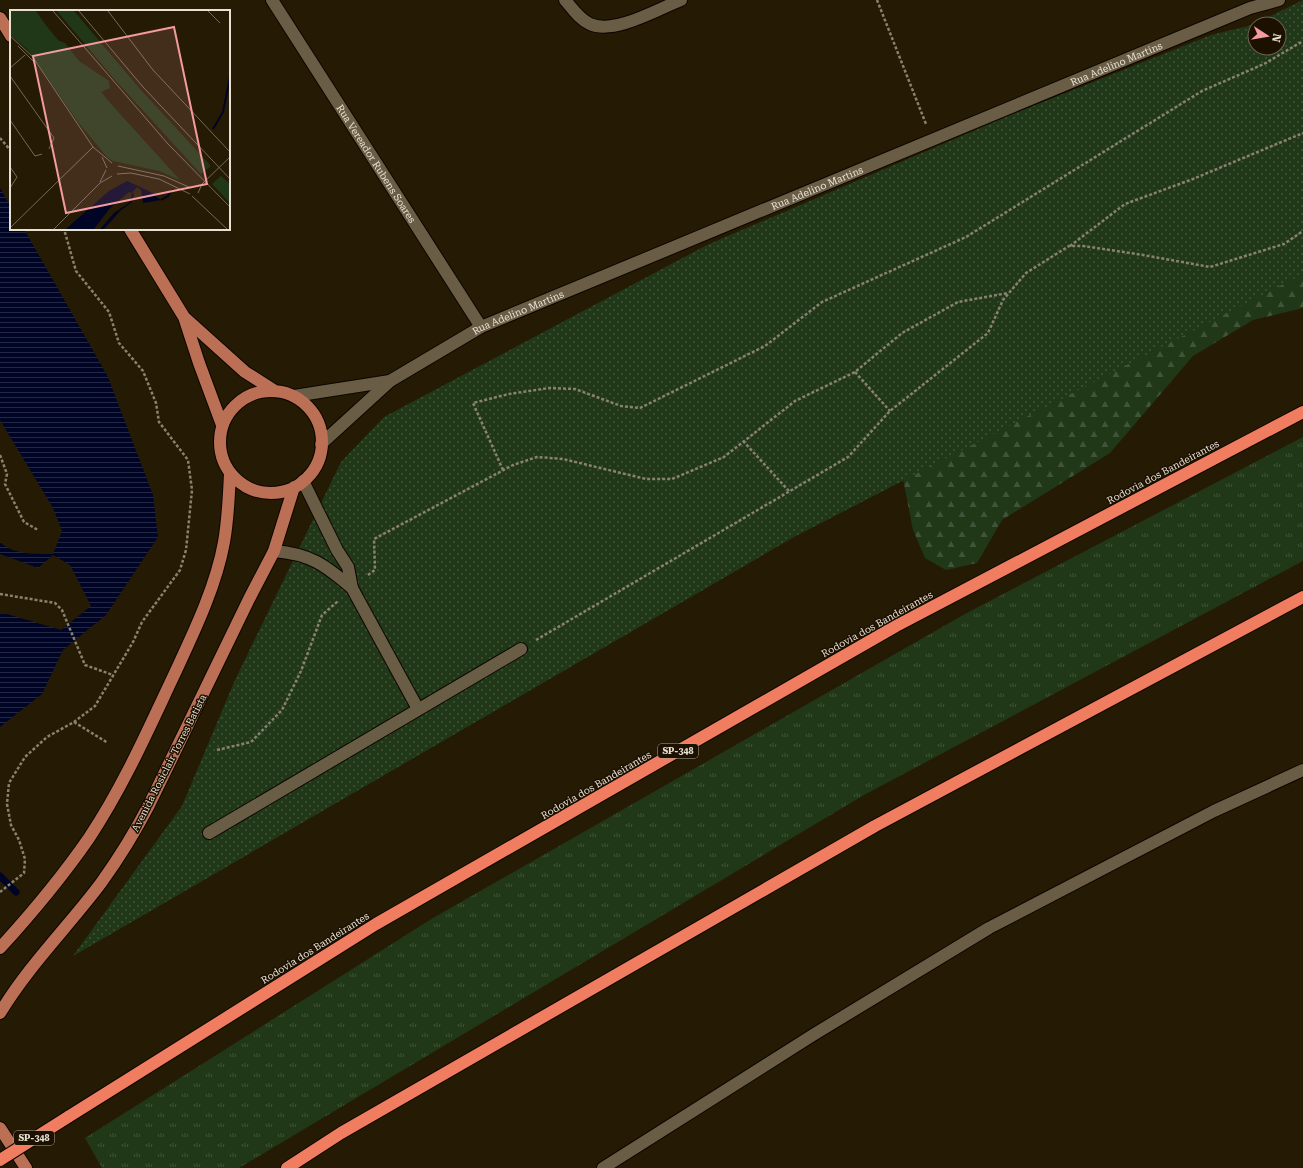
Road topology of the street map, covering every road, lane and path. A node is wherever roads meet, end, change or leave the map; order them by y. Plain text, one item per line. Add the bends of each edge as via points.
1 (272, 0) edge
2 (566, 0) edge
3 (681, 0) edge
4 (877, 0) edge
5 (1279, 0) edge
6 (1254, 4) edge
7 (0, 18) edge
8 (10, 34) edge
9 (1303, 41) edge
10 (1303, 133) edge
11 (0, 138) edge
12 (932, 140) junction
13 (10, 150) edge
14 (64, 230) edge
15 (131, 230) edge
16 (1303, 232) edge
17 (1069, 246) junction
18 (1008, 293) junction
19 (184, 317) junction
20 (482, 327) junction
21 (855, 372) junction
22 (390, 381) junction
23 (275, 391) junction
24 (294, 396) junction
25 (890, 411) junction
26 (1303, 412) edge
27 (222, 425) junction
28 (743, 441) junction
29 (322, 444) junction
30 (0, 455) edge
31 (503, 470) junction
32 (230, 473) junction
33 (298, 484) junction
34 (789, 491) junction
35 (38, 530) dead end
36 (274, 551) junction
37 (352, 588) junction
38 (0, 594) edge
39 (1303, 597) edge
40 (520, 649) joint
41 (114, 675) junction
42 (418, 709) junction
43 (74, 722) junction
44 (108, 743) dead end
45 (217, 750) dead end
46 (1303, 770) edge
47 (209, 833) dead end
48 (0, 892) edge
49 (0, 948) edge
50 (0, 1013) edge
51 (0, 1125) edge
52 (0, 1160) edge
53 (26, 1168) edge
54 (287, 1168) edge
55 (603, 1168) edge

1 - 20 street, Rua Vereador Rubens Soares
2 - 3 street via 580,18 602,28 618,25
4 - 12 path
5 - 6 street, Rua Adelino Martins
6 - 12 street, Rua Adelino Martins
7 - 8 main road
9 - 31 path via 1264,64 1202,92 966,237 822,302 765,346 640,408 622,406 575,389 549,388 473,403
10 - 17 path via 1125,204
11 - 13 path
12 - 20 street, Rua Adelino Martins
14 - 41 path via 76,271 109,312 120,343 143,371 156,404 159,422 188,460 192,490 186,550 180,570 142,622
15 - 19 main road
16 - 17 path via 1284,244 1210,267
17 - 18 path via 1026,272
18 - 21 path via 958,302 902,333
18 - 25 path via 988,333
19 - 23 main road via 245,372
19 - 27 main road
20 - 22 street, Rua Adelino Martins
21 - 25 path
21 - 28 path via 795,401
22 - 24 street, Rua Adelino Martins
22 - 29 street, Rua Adelino Martins
23 - 24 main road
23 - 27 main road via 258,392 243,399 230,410
24 - 29 main road via 306,405 314,416
25 - 34 path via 848,457
26 - 52 highway, Rodovia dos Bandeirantes / SP-348, bridge via 889,630 376,924
27 - 32 main road via 219,442 222,458
28 - 31 path via 724,457 672,479 646,479 563,459 538,457
28 - 34 path
29 - 33 main road via 313,471
30 - 35 path via 7,474 5,484 24,522
31 - 37 path via 374,539 375,570
32 - 33 main road via 243,485 259,492 277,493
32 - 49 main road via 224,543 212,584 193,634 154,718 89,837 52,888
33 - 36 main road, Avenida Rosiclair Torres Batista
33 - 37 street via 348,567
34 - 40 path
36 - 37 street via 295,553 310,558 324,565
36 - 50 main road, Avenida Rosiclair Torres Batista via 132,836 101,883 37,960
37 - 42 street
37 - 45 path via 322,615 301,671 282,710 251,742
38 - 41 path via 55,603 62,610 85,665
39 - 54 highway via 876,826 341,1133
40 - 42 street
41 - 43 path via 95,706
42 - 47 street
43 - 44 path
43 - 48 path via 46,737 25,757 9,783 7,804 11,825 25,859 24,873
46 - 55 street via 1214,811 989,928 813,1035
51 - 53 main road

